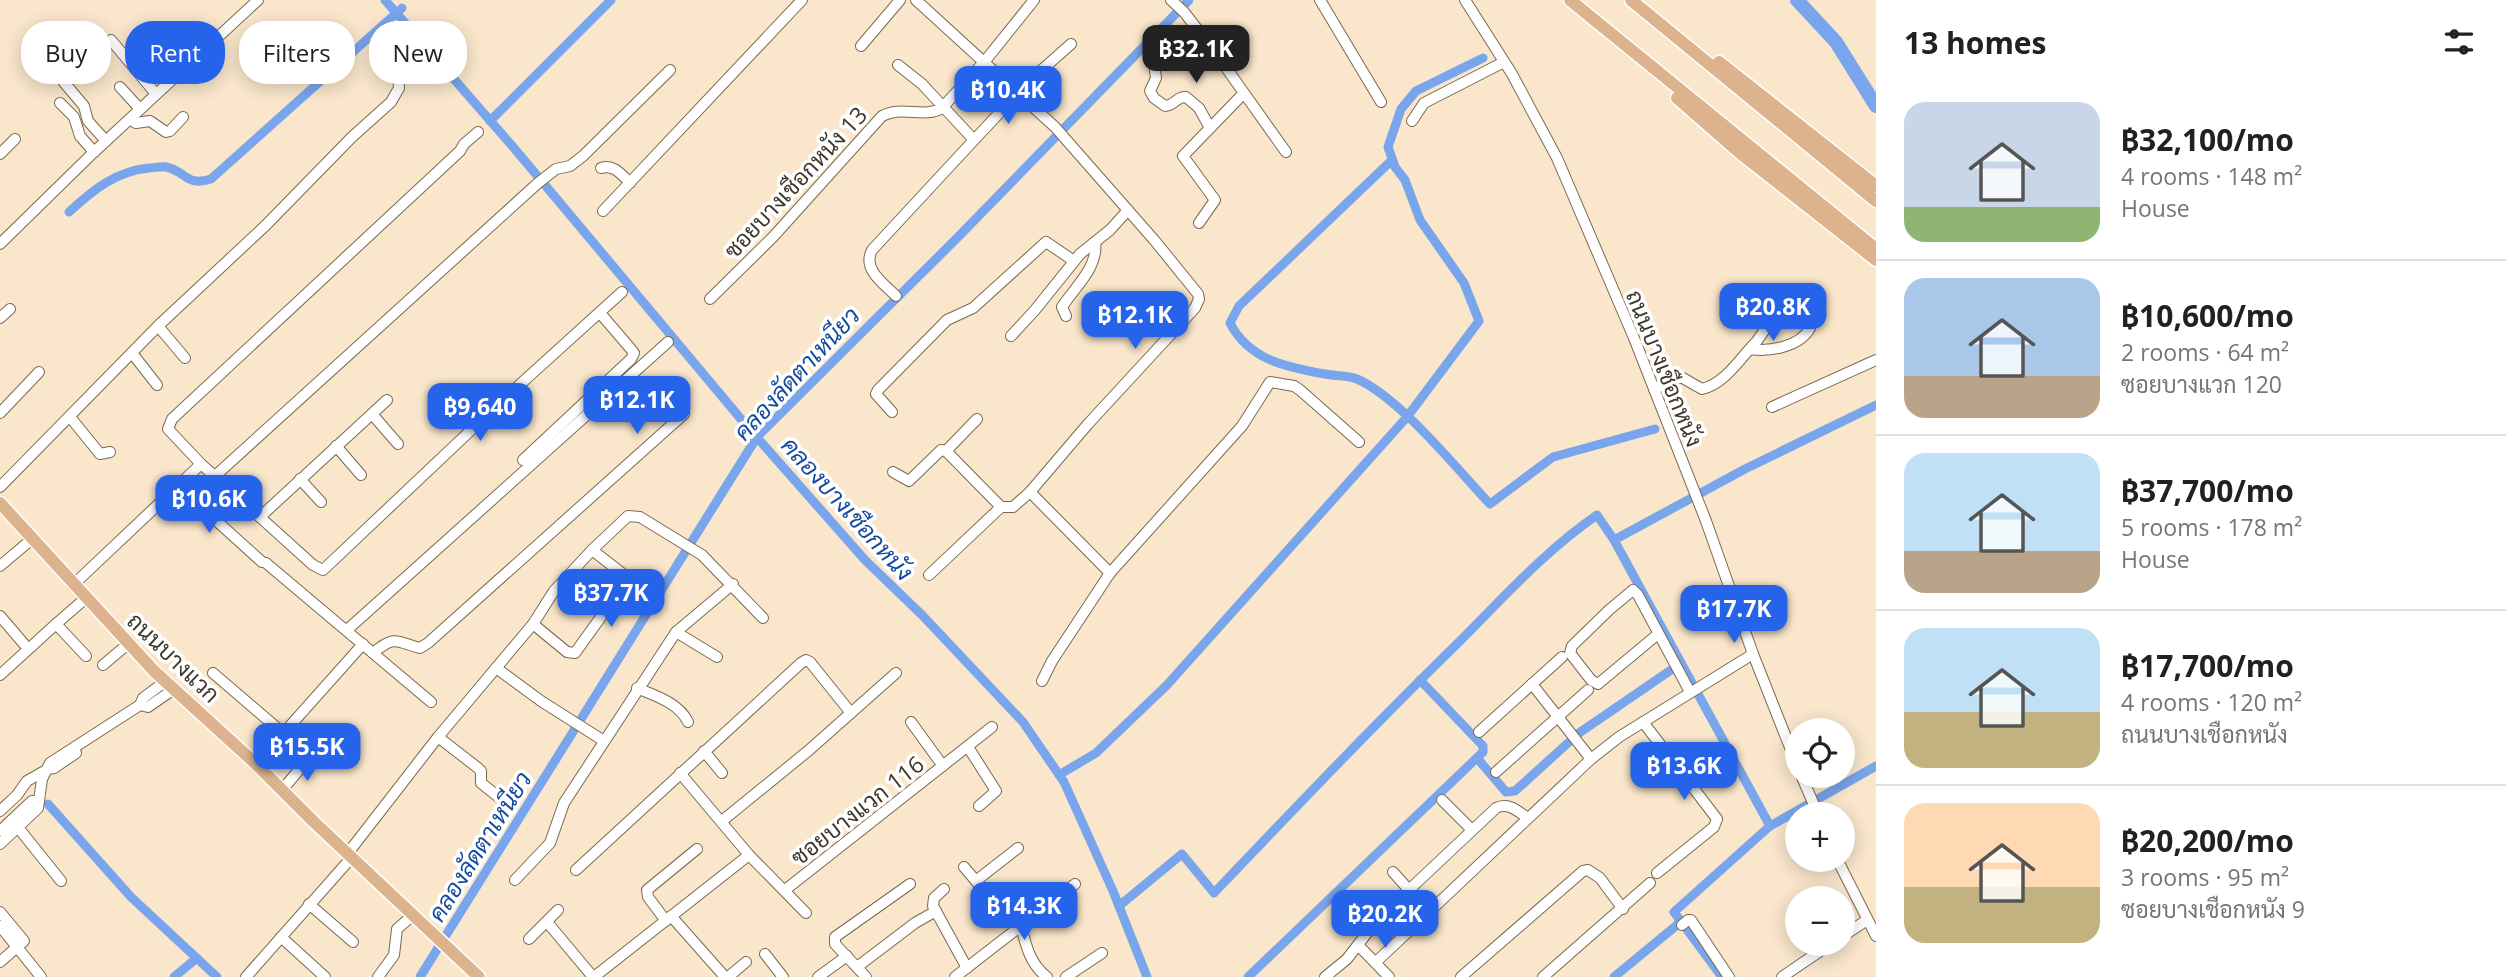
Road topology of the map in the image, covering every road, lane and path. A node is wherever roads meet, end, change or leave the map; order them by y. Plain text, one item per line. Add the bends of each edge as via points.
1 (258, 0) edge
2 (803, 0) edge
3 (900, 0) edge
4 (916, 0) edge
5 (1034, 0) edge
6 (1320, 0) edge
7 (1465, 0) edge
8 (1570, 0) edge
9 (1631, 0) edge
10 (1172, 1) edge
11 (1674, 35) junction
12 (1618, 38) junction
13 (111, 40) dead end
14 (1071, 44) dead end
15 (861, 46) dead end
16 (985, 61) junction
17 (1504, 62) junction
18 (898, 65) dead end
19 (670, 71) dead end
20 (1155, 71) dead end
21 (65, 84) edge
22 (399, 84) edge
23 (120, 88) dead end
24 (1020, 93) junction
25 (156, 94) junction
26 (1243, 94) junction
27 (1381, 102) dead end
28 (60, 103) dead end
29 (942, 108) junction
30 (140, 109) junction
31 (183, 117) dead end
32 (130, 119) junction
33 (1412, 121) dead end
34 (1210, 128) junction
35 (478, 132) dead end
36 (15, 139) dead end
37 (974, 140) junction
38 (106, 141) junction
39 (94, 152) junction
40 (1286, 152) dead end
41 (0, 154) edge
42 (601, 168) dead end
43 (630, 183) junction
44 (1876, 186) edge
45 (1876, 201) edge
46 (1128, 210) junction
47 (603, 211) dead end
48 (1199, 223) dead end
49 (1095, 242) junction
50 (0, 244) edge
51 (1876, 249) edge
52 (1876, 260) edge
53 (1074, 261) junction
54 (622, 292) dead end
55 (896, 296) dead end
56 (710, 299) dead end
57 (10, 309) dead end
58 (600, 313) junction
59 (1066, 316) dead end
60 (0, 318) edge
61 (158, 327) junction
62 (1011, 336) dead end
63 (668, 342) dead end
64 (1749, 349) junction
65 (132, 353) junction
66 (185, 358) dead end
67 (1876, 360) edge
68 (39, 372) dead end
69 (157, 384) dead end
70 (1654, 389) junction
71 (387, 400) dead end
72 (1772, 407) dead end
73 (892, 412) dead end
74 (0, 413) edge
75 (372, 414) junction
76 (684, 414) dead end
77 (70, 416) junction
78 (977, 419) dead end
79 (1359, 442) dead end
80 (398, 444) dead end
81 (336, 446) junction
82 (946, 451) junction
83 (110, 452) dead end
84 (523, 460) dead end
85 (201, 464) junction
86 (893, 472) dead end
87 (361, 475) dead end
88 (215, 476) junction
89 (300, 479) junction
90 (177, 485) junction
91 (0, 487) edge
92 (1030, 492) junction
93 (321, 502) dead end
94 (0, 503) edge
95 (1001, 507) junction
96 (260, 517) junction
97 (33, 539) junction
98 (592, 550) junction
99 (0, 566) edge
100 (1110, 573) junction
101 (929, 575) dead end
102 (733, 583) junction
103 (73, 584) junction
104 (87, 597) junction
105 (0, 616) edge
106 (763, 618) dead end
107 (56, 624) junction
108 (533, 624) junction
109 (347, 630) junction
110 (676, 632) junction
111 (1658, 634) junction
112 (24, 644) dead end
113 (128, 644) junction
114 (363, 644) junction
115 (373, 653) junction
116 (1753, 654) junction
117 (86, 656) dead end
118 (717, 657) dead end
119 (1562, 657) dead end
120 (103, 665) dead end
121 (496, 668) junction
122 (213, 673) dead end
123 (896, 673) dead end
124 (0, 675) edge
125 (1042, 681) dead end
126 (1532, 684) junction
127 (170, 685) junction
128 (637, 688) junction
129 (1695, 689) junction
130 (1588, 690) dead end
131 (431, 702) dead end
132 (851, 713) junction
133 (1557, 716) junction
134 (688, 722) dead end
135 (911, 722) dead end
136 (1643, 722) junction
137 (992, 727) dead end
138 (1479, 732) dead end
139 (283, 733) junction
140 (1785, 735) edge
141 (438, 737) junction
142 (604, 741) junction
143 (968, 747) junction
144 (704, 751) junction
145 (310, 757) dead end
146 (1591, 759) junction
147 (256, 764) junction
148 (943, 766) junction
149 (48, 769) junction
150 (1496, 772) dead end
151 (680, 773) junction
152 (722, 773) dead end
153 (282, 790) junction
154 (1442, 800) dead end
155 (505, 802) dead end
156 (979, 806) dead end
157 (0, 811) edge
158 (1528, 818) junction
159 (722, 821) junction
160 (15, 823) junction
161 (1472, 830) junction
162 (0, 831) edge
163 (0, 844) edge
164 (1018, 848) dead end
165 (697, 849) dead end
166 (350, 855) junction
167 (749, 855) junction
168 (964, 867) dead end
169 (576, 870) dead end
170 (1844, 872) edge
171 (1393, 873) dead end
172 (1657, 873) dead end
173 (516, 880) dead end
174 (977, 880) junction
175 (61, 881) dead end
176 (1650, 883) dead end
177 (909, 884) dead end
178 (1075, 884) dead end
179 (944, 889) dead end
180 (785, 890) junction
181 (1409, 890) junction
182 (309, 904) junction
183 (1623, 909) junction
184 (558, 910) dead end
185 (936, 911) junction
186 (0, 912) edge
187 (806, 913) dead end
188 (413, 915) junction
189 (669, 918) junction
190 (547, 922) junction
191 (1685, 922) dead end
192 (0, 926) edge
193 (1019, 927) junction
194 (1873, 928) edge
195 (1855, 933) edge
196 (281, 937) junction
197 (529, 939) dead end
198 (353, 942) dead end
199 (20, 944) junction
200 (1358, 945) junction
201 (1102, 953) dead end
202 (765, 954) dead end
203 (846, 956) junction
204 (1813, 956) edge
205 (0, 962) edge
206 (746, 962) dead end
207 (1376, 962) junction
208 (857, 967) junction
209 (967, 968) junction
210 (251, 975) edge
211 (41, 977) edge
212 (325, 977) edge
213 (378, 977) edge
214 (479, 977) edge
215 (593, 977) edge
216 (726, 977) edge
217 (783, 977) edge
218 (818, 977) edge
219 (866, 977) edge
220 (956, 977) edge
221 (1047, 977) edge
222 (1066, 977) edge
223 (1325, 977) edge
224 (1389, 977) edge
225 (1461, 977) edge
226 (1543, 977) edge
227 (1729, 977) edge
228 (1782, 977) edge

1 - 25 street
2 - 43 street
3 - 15 street
4 - 16 street
5 - 16 street
6 - 27 street
7 - 17 street, ถนนบางเชือกหนัง
8 - 12 main road
9 - 11 main road
10 - 26 street
11 - 44 main road via 1712,57
11 - 45 main road
12 - 51 main road
12 - 52 main road via 1648,72 1740,153
13 - 25 street
14 - 24 street
16 - 24 street
16 - 29 street
17 - 33 street via 1424,103
17 - 70 street, ถนนบางเชือกหนัง via 1557,158
18 - 29 street
19 - 88 street via 583,156 549,174
20 - 34 street via 1150,91 1154,98 1165,106 1182,96 1191,99
21 - 38 street
22 - 61 street via 391,102
23 - 30 street
24 - 37 street
24 - 46 street
25 - 30 street
26 - 34 street
26 - 40 street
28 - 39 street via 74,117 80,136
29 - 37 street
29 - 56 street, ซอยบางเชือกหนัง 13 via 882,116
30 - 32 street
31 - 32 street via 166,132 150,121
32 - 38 street
34 - 48 street via 1182,156 1215,200
35 - 85 street via 172,419 168,429
36 - 41 street
37 - 55 street via 868,258 875,274
38 - 39 street
39 - 50 street
42 - 43 street via 616,169
43 - 47 street
46 - 49 street
46 - 92 street via 1198,294 1198,304
49 - 53 street
49 - 59 street via 1092,265 1062,307
53 - 62 street
53 - 73 street via 1046,242 973,308 947,320 877,390
54 - 58 street
57 - 60 street
58 - 84 street via 634,353 631,359
58 - 96 street via 323,570
61 - 65 street
61 - 66 street
63 - 109 street
64 - 64 street via 1777,312 1798,302 1810,328 1805,335 1776,349
64 - 70 street via 1728,374 1705,389 1681,377
65 - 69 street
65 - 77 street
67 - 72 street
68 - 74 street
70 - 116 street, ถนนบางเชือกหนัง
71 - 75 street
75 - 80 street
75 - 81 street
76 - 115 street via 428,643 420,649 390,640
77 - 83 street via 100,454
77 - 91 street
78 - 82 street
79 - 100 street via 1300,390 1270,382 1242,426
81 - 87 street
81 - 89 street
82 - 86 street via 941,450 909,481
82 - 95 street
85 - 88 street
85 - 90 street
88 - 96 street
89 - 93 street
89 - 96 street
90 - 103 street
90 - 109 street
92 - 95 street via 1013,507
92 - 100 street
94 - 97 main road, ถนนบางแวก
95 - 101 street
97 - 99 street
97 - 103 main road, ถนนบางแวก
98 - 102 street via 634,515 702,555
98 - 108 street via 554,591
98 - 108 street via 626,582 575,653 567,652
100 - 125 street
102 - 106 street
102 - 110 street
103 - 104 main road, ถนนบางแวก
104 - 107 street
104 - 113 main road, ถนนบางแวก
105 - 112 street
107 - 117 street
107 - 124 street
108 - 121 street
109 - 114 street
110 - 118 street
110 - 128 street
111 - 111 street via 1598,684 1570,653 1572,646 1633,590
111 - 129 street
113 - 120 street
113 - 127 main road, ถนนบางแวก
114 - 115 street
114 - 139 street
115 - 131 street
116 - 129 street
116 - 140 street, ถนนบางเชือกหนัง
119 - 126 street
121 - 141 street
121 - 142 street
122 - 139 street
123 - 132 street
126 - 133 street
126 - 138 street
127 - 147 main road, ถนนบางแวก
127 - 149 street via 148,707 140,705
128 - 134 street via 674,706
128 - 142 street
129 - 136 street
130 - 133 street
132 - 144 street via 806,660
132 - 159 street
133 - 146 street
133 - 150 street
135 - 148 street
136 - 146 street
136 - 172 street via 1717,819 1714,827
137 - 143 street, ซอยบางแวก 116
139 - 147 street
141 - 155 street via 481,771 481,783
141 - 166 street
142 - 173 street via 564,803 550,844
143 - 148 street, ซอยบางแวก 116
143 - 156 street via 996,791
144 - 151 street
144 - 152 street
145 - 153 street
146 - 158 street
147 - 153 main road, ถนนบางแวก
148 - 180 street, ซอยบางแวก 116
149 - 157 street via 27,781
149 - 160 street via 38,808
151 - 159 street, ซอยบางแวก 116
151 - 169 street
153 - 166 main road, ถนนบางแวก
154 - 161 street
158 - 161 street via 1502,805
158 - 207 street
159 - 167 street, ซอยบางแวก 116
160 - 162 street
160 - 163 street
160 - 175 street
161 - 181 street
164 - 174 street
165 - 189 street via 646,892
166 - 182 street
166 - 188 main road, ถนนบางแวก
167 - 180 street, ซอยบางแวก 116
167 - 189 street
168 - 174 street
170 - 194 street
171 - 181 street
174 - 193 street
176 - 183 street
177 - 203 street via 835,937 835,944
178 - 193 street
179 - 185 street via 934,898
180 - 187 street
181 - 200 street
182 - 196 street
182 - 198 street
183 - 225 street via 1600,878 1583,871
183 - 226 street
184 - 190 street
185 - 208 street
185 - 209 street
186 - 199 street
188 - 213 street via 397,929 394,955
188 - 214 main road, ถนนบางแวก
189 - 215 street
189 - 216 street
190 - 197 street
190 - 215 street
191 - 227 street via 1693,922
192 - 199 street
193 - 209 street
193 - 221 street via 1027,951
194 - 195 street
196 - 210 street
196 - 212 street
199 - 205 street
199 - 211 street
200 - 207 street
200 - 223 street
201 - 222 street
202 - 217 street
203 - 208 street
203 - 218 street
204 - 228 street
206 - 216 street
207 - 224 street
208 - 219 street
209 - 220 street

